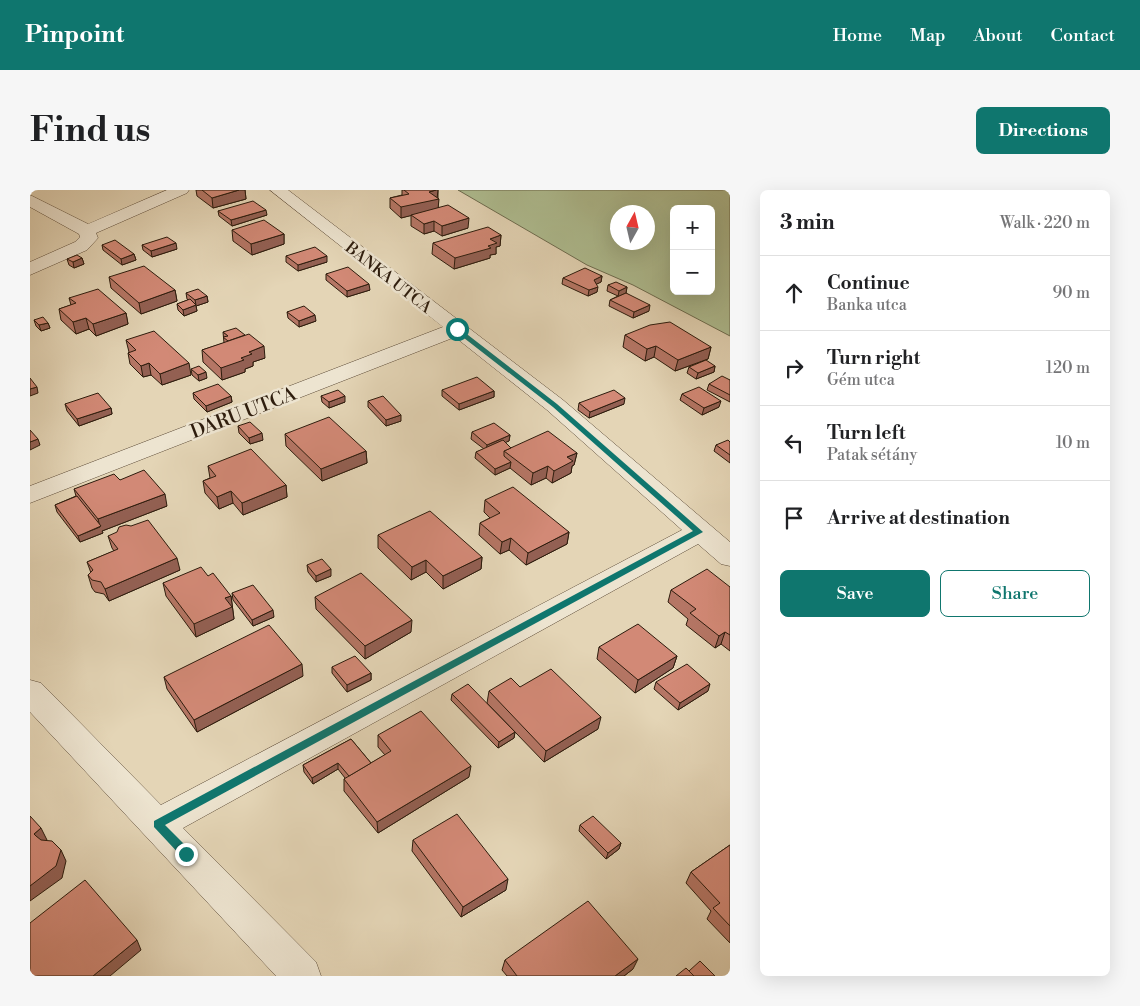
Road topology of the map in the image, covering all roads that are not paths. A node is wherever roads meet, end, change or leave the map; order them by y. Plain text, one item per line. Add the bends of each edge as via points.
1 (181, 190) edge
2 (278, 190) edge
3 (30, 200) edge
4 (87, 231) junction
5 (30, 269) edge
6 (457, 329) junction
7 (30, 496) edge
8 (699, 532) junction
9 (730, 557) edge
10 (30, 692) edge
11 (158, 824) junction
12 (302, 976) edge

1 - 4 street
2 - 6 street, BANKA UTCA
3 - 4 street
4 - 5 street via 89,238 81,246
6 - 7 street, DARU UTCA
6 - 8 street, BANKA UTCA via 555,405
8 - 9 street, BANKA UTCA
8 - 11 street
10 - 11 street
11 - 12 street

